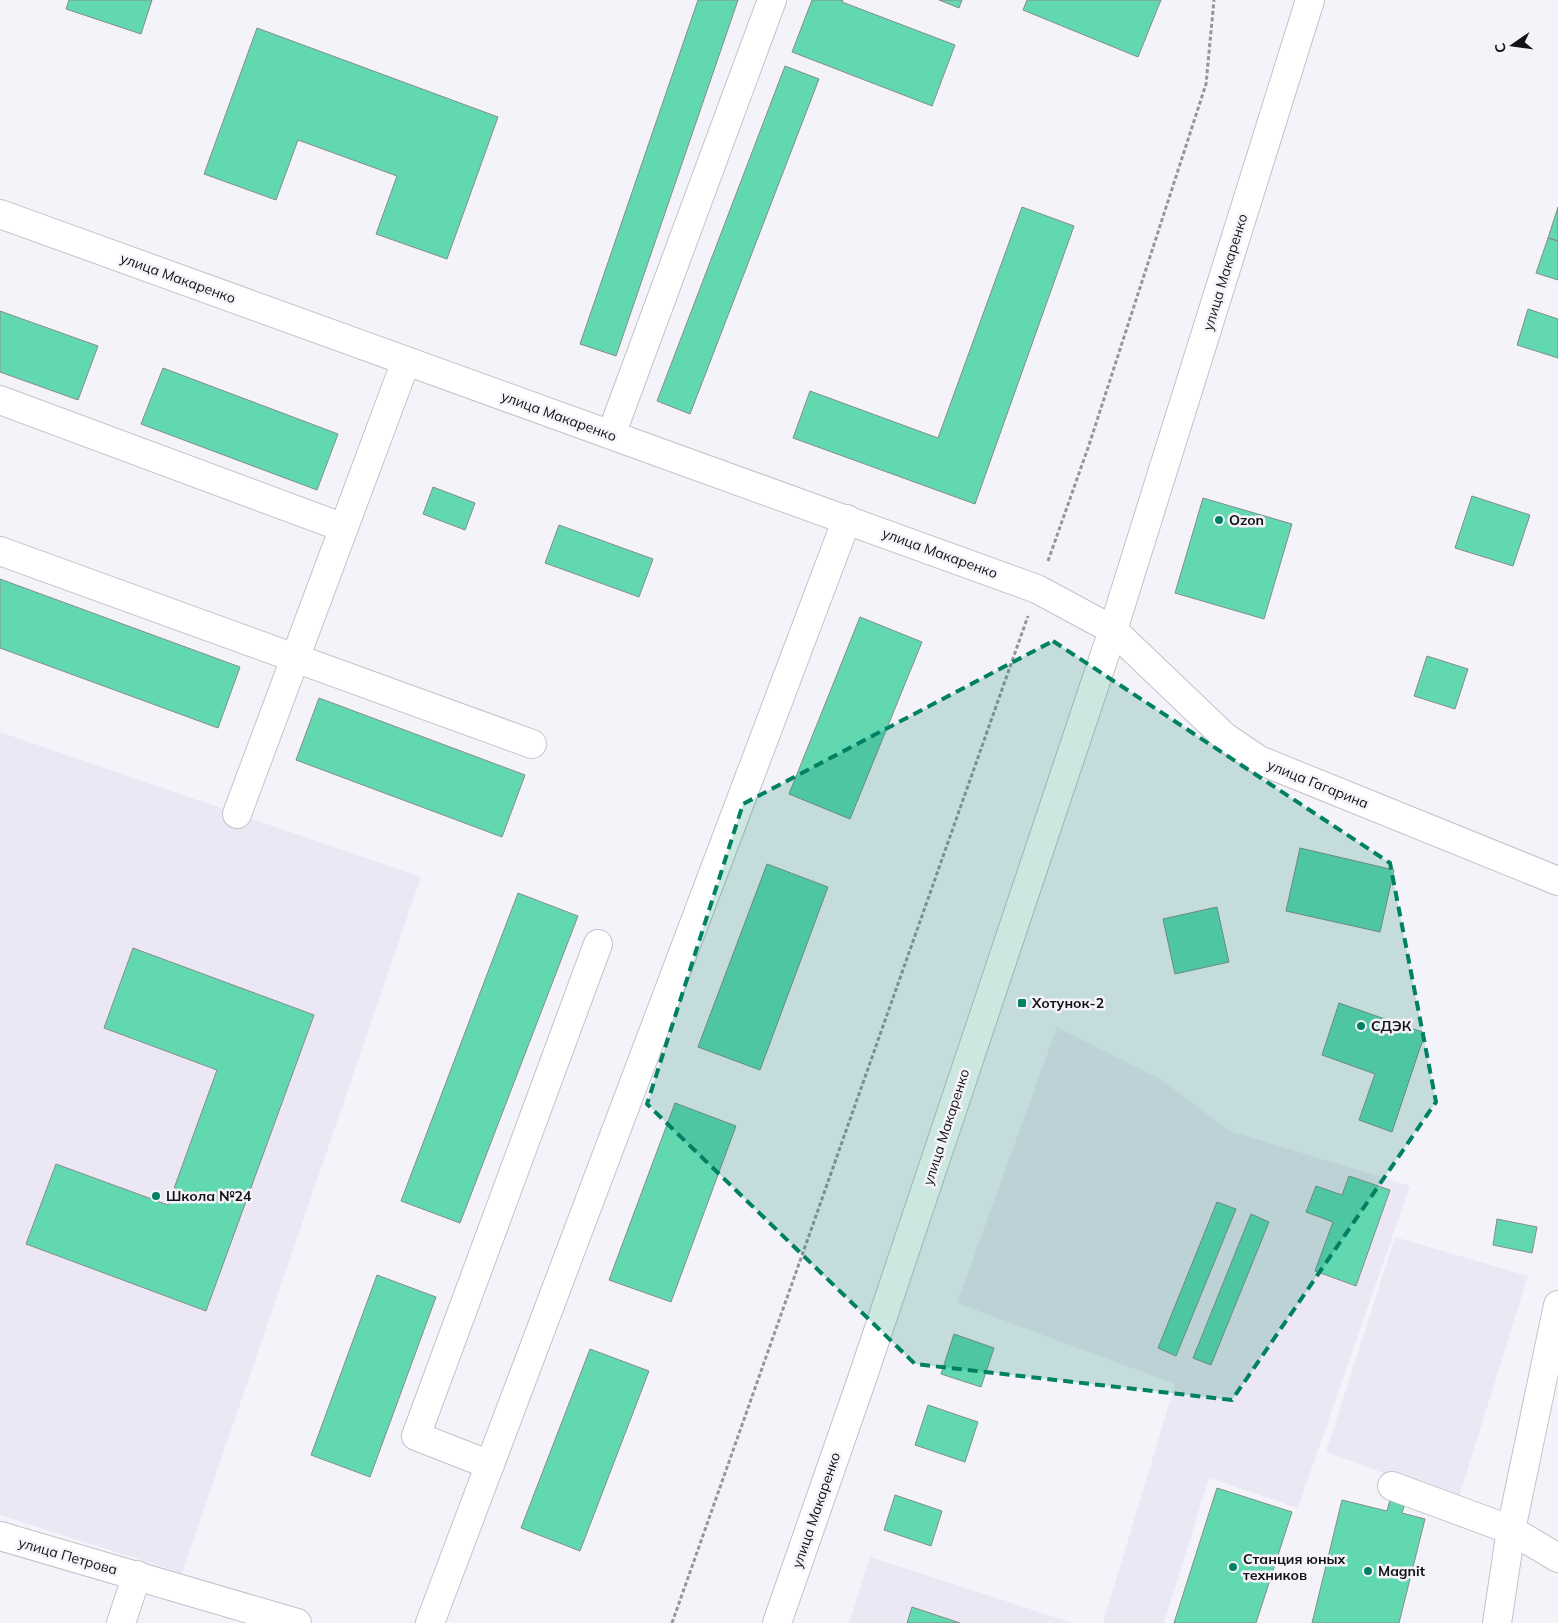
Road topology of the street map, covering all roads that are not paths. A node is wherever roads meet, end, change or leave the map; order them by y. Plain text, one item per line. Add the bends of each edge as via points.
1 (772, 0) edge
2 (1310, 0) edge
3 (0, 214) edge
4 (406, 361) junction
5 (0, 400) edge
6 (611, 435) junction
7 (847, 519) junction
8 (344, 528) junction
9 (0, 551) edge
10 (1113, 630) junction
11 (295, 658) junction
12 (532, 744) dead end
13 (237, 814) dead end
14 (1558, 881) edge
15 (598, 944) dead end
16 (1558, 1304) edge
17 (490, 1465) junction
18 (1392, 1486) dead end
19 (1511, 1530) junction
20 (0, 1536) edge
21 (1558, 1558) edge
22 (136, 1575) junction
23 (121, 1623) edge
24 (297, 1623) edge
25 (430, 1623) edge
26 (777, 1623) edge
27 (1497, 1623) edge

1 - 6 street
2 - 10 street, улица Макаренко
3 - 4 street, улица Макаренко
4 - 6 street, улица Макаренко
4 - 8 street
5 - 8 street
6 - 7 street, улица Макаренко
7 - 10 street, улица Макаренко via 1038,589
7 - 17 street
8 - 11 street
9 - 11 street
10 - 14 street, улица Гагарина via 1225,736 1259,760
10 - 26 street, улица Макаренко
11 - 12 street
11 - 13 street
15 - 17 street via 416,1436
16 - 19 street
17 - 25 street
18 - 19 street
19 - 21 street
19 - 27 street
20 - 22 street, улица Петрова
22 - 23 street, улица Петрова
22 - 24 street, улица Петрова

